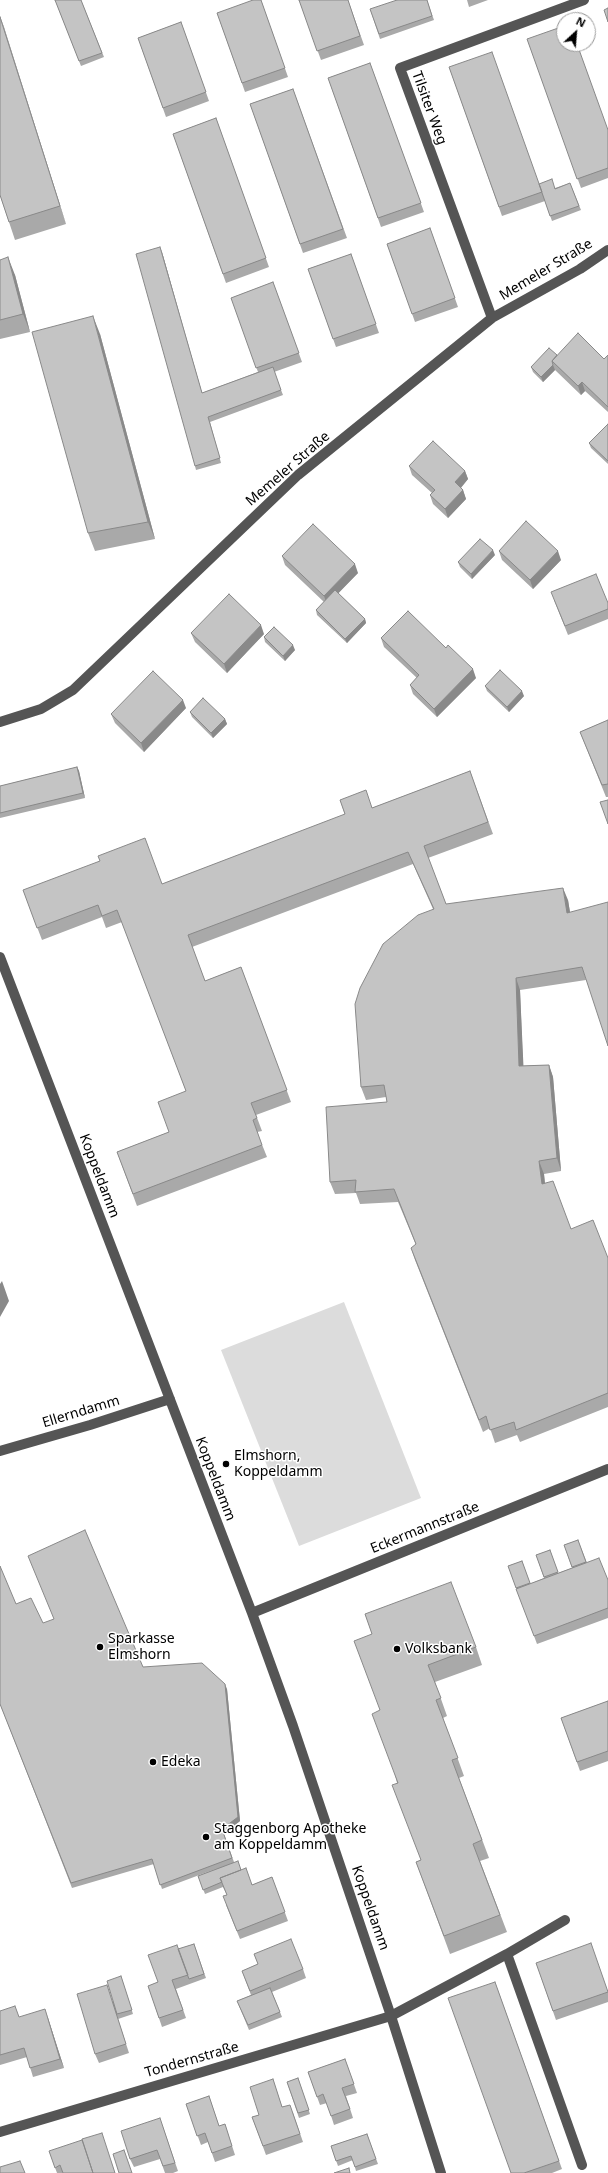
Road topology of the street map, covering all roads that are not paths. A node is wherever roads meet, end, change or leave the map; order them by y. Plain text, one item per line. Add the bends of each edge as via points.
1 (584, 0) edge
2 (608, 250) edge
3 (492, 318) junction
4 (0, 722) edge
5 (0, 956) edge
6 (170, 1399) junction
7 (0, 1451) edge
8 (608, 1469) edge
9 (252, 1613) junction
10 (566, 1920) dead end
11 (507, 1954) junction
12 (392, 2016) junction
13 (0, 2132) edge
14 (582, 2165) dead end
15 (441, 2173) edge

1 - 3 street, Tilsiter Weg via 400,68
2 - 3 street, Memeler Straße via 580,269
3 - 4 street, Memeler Straße via 298,475 73,690 41,709
5 - 6 street, Koppeldamm
6 - 7 street, Ellerndamm
6 - 9 street, Koppeldamm
8 - 9 street, Eckermannstraße
9 - 12 street, Koppeldamm
10 - 11 street
11 - 12 street
11 - 14 street
12 - 13 street, Tondernstraße
12 - 15 street, Koppeldamm

